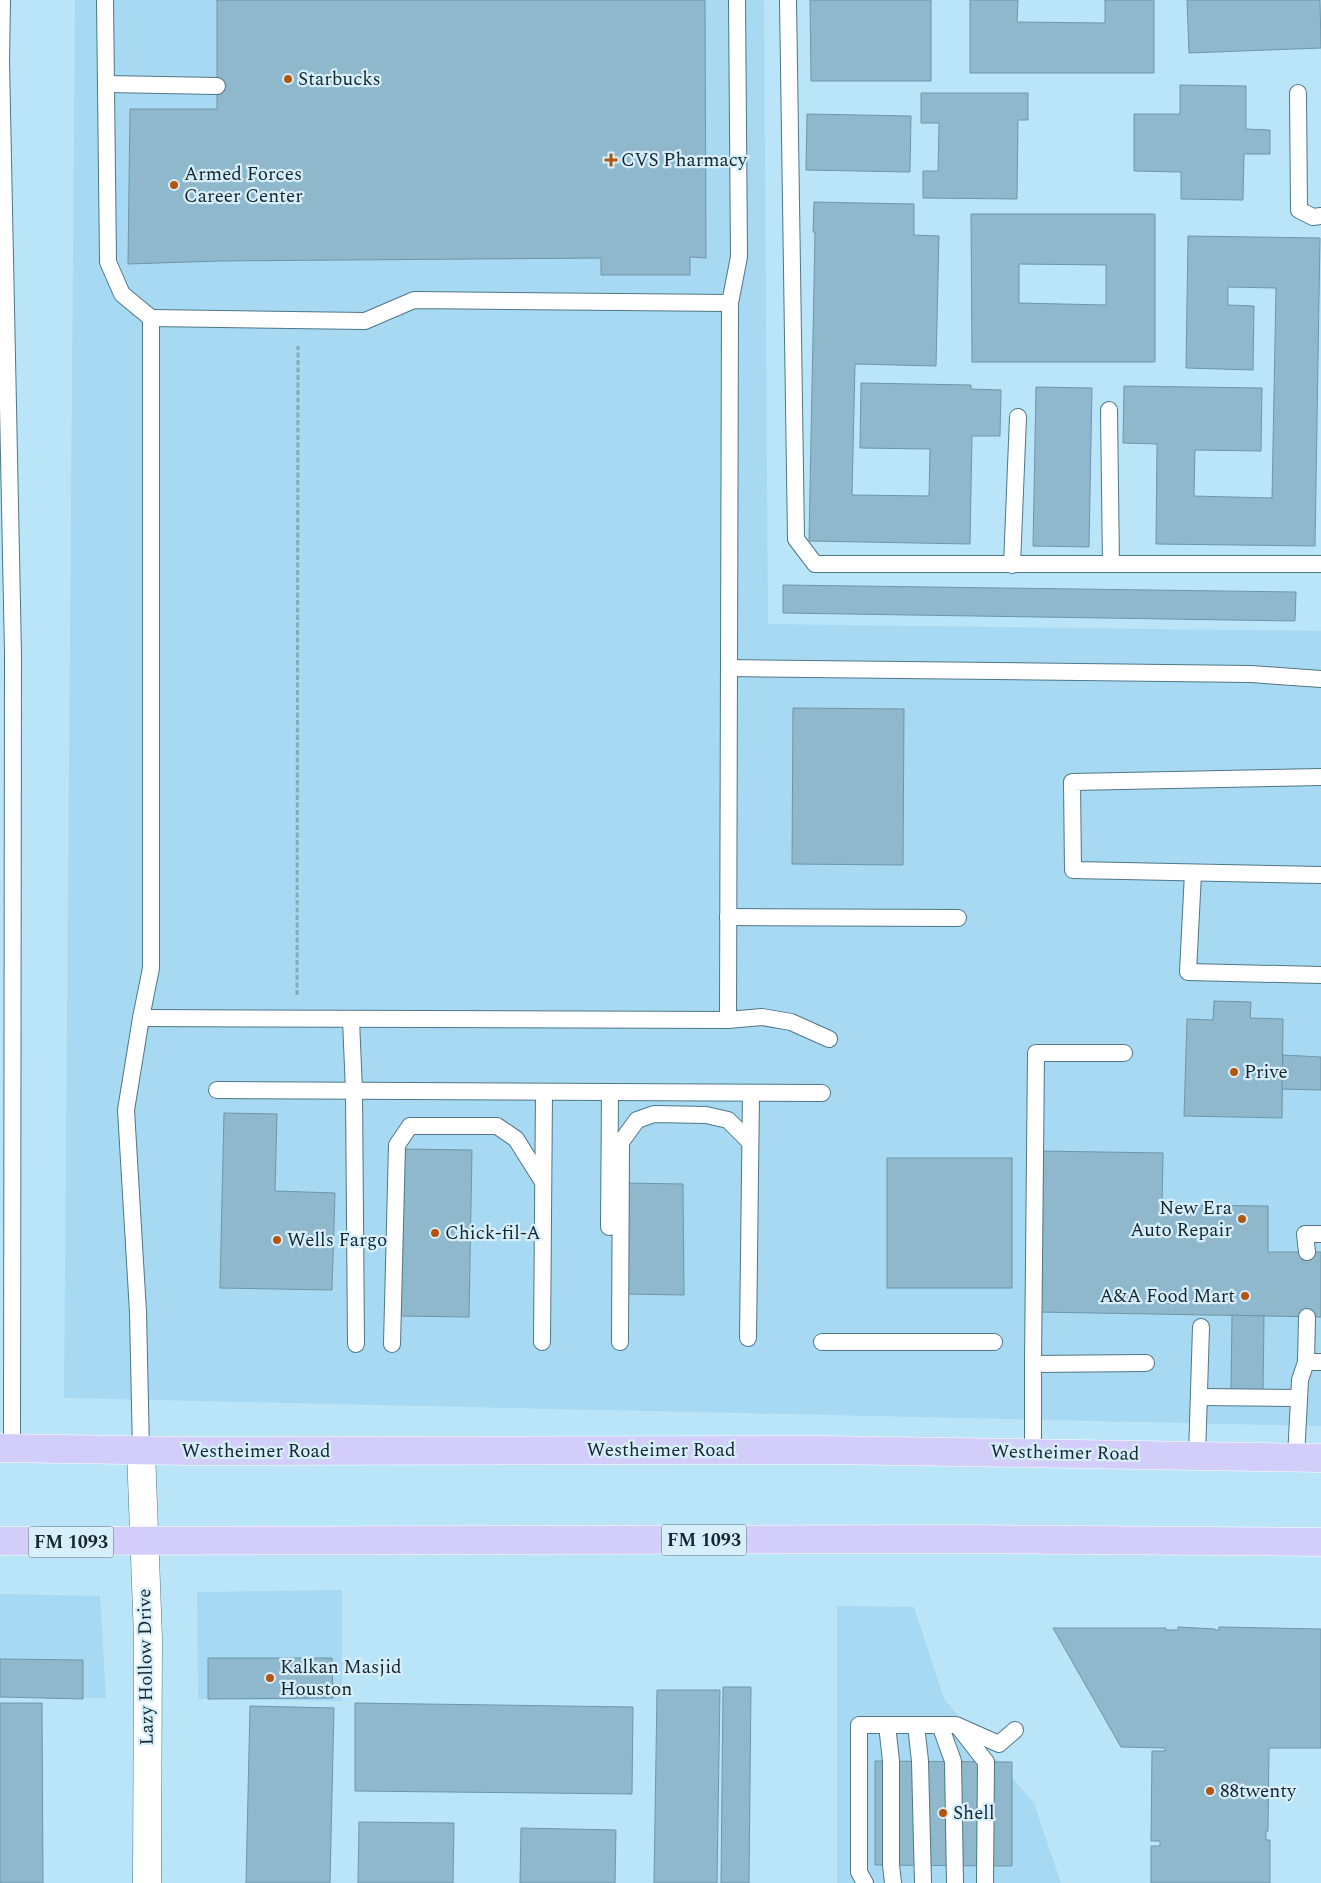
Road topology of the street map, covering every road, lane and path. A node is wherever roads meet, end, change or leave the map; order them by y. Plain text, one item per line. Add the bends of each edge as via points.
1 (2, 0) edge
2 (105, 0) edge
3 (737, 0) edge
4 (788, 0) edge
5 (0, 61) edge
6 (106, 84) junction
7 (217, 86) dead end
8 (1298, 93) dead end
9 (1321, 216) edge
10 (730, 303) junction
11 (151, 318) junction
12 (298, 320) junction
13 (1109, 410) dead end
14 (1018, 417) dead end
15 (1012, 564) junction
16 (1112, 564) junction
17 (1316, 564) edge
18 (7, 654) edge
19 (729, 668) junction
20 (1321, 679) edge
21 (1321, 777) edge
22 (1193, 872) junction
23 (1321, 875) edge
24 (728, 917) junction
25 (958, 918) dead end
26 (1321, 976) edge
27 (141, 1018) junction
28 (297, 1019) junction
29 (351, 1020) junction
30 (728, 1020) junction
31 (829, 1039) dead end
32 (1124, 1053) dead end
33 (217, 1090) dead end
34 (354, 1091) junction
35 (544, 1092) junction
36 (610, 1092) junction
37 (751, 1093) junction
38 (822, 1093) dead end
39 (750, 1142) junction
40 (543, 1182) junction
41 (1321, 1234) edge
42 (1307, 1252) dead end
43 (1307, 1317) dead end
44 (1201, 1327) dead end
45 (748, 1338) dead end
46 (542, 1342) dead end
47 (822, 1342) dead end
48 (994, 1342) dead end
49 (356, 1344) dead end
50 (392, 1344) dead end
51 (6, 1356) edge
52 (1313, 1362) edge
53 (1146, 1363) dead end
54 (1033, 1364) junction
55 (1200, 1397) junction
56 (1298, 1398) junction
57 (6, 1448) edge
58 (141, 1451) junction
59 (1033, 1452) junction
60 (1197, 1456) junction
61 (1309, 1458) edge
62 (0, 1541) edge
63 (143, 1542) junction
64 (1321, 1542) edge
65 (916, 1724) junction
66 (887, 1725) junction
67 (940, 1725) junction
68 (956, 1725) junction
69 (1015, 1730) dead end
70 (147, 1883) edge
71 (865, 1883) edge
72 (893, 1883) edge
73 (924, 1883) edge
74 (955, 1883) edge
75 (985, 1883) edge

1 - 5 lane
2 - 6 lane
3 - 10 lane via 739,257
4 - 15 lane via 796,539 814,564
5 - 18 lane
6 - 7 lane
6 - 11 lane via 108,262 122,294
8 - 9 lane via 1299,210
10 - 12 lane via 414,300 365,321
10 - 19 lane
11 - 12 lane
11 - 27 lane via 151,968
12 - 28 path
13 - 16 lane
14 - 15 lane
15 - 16 lane
16 - 17 lane
18 - 51 lane
19 - 20 lane via 1251,674
19 - 24 lane
21 - 22 lane via 1072,782 1073,870
22 - 23 lane
22 - 26 lane via 1188,972
24 - 25 lane
24 - 30 lane
27 - 28 lane
27 - 58 lane via 126,1110 138,1312
28 - 29 lane
29 - 30 lane
29 - 34 lane
30 - 31 lane via 762,1018 791,1022
32 - 54 lane via 1036,1053
33 - 34 lane
34 - 35 lane
34 - 49 lane
35 - 36 lane
35 - 40 lane
36 - 37 lane
36 - 39 lane via 614,1342 621,1142 637,1120 654,1114 706,1115 728,1120
37 - 38 lane
37 - 39 lane
39 - 45 lane
40 - 46 lane
40 - 50 lane via 516,1140 497,1126 410,1126 397,1145
41 - 42 lane via 1306,1234
43 - 52 lane
44 - 55 lane
47 - 48 lane
51 - 57 lane
52 - 56 lane via 1300,1380
53 - 54 lane
54 - 59 lane
55 - 56 lane
55 - 60 lane
56 - 61 lane
57 - 58 main road, Westheimer Road
58 - 59 main road, Westheimer Road
58 - 63 street, Lazy Hollow Drive
59 - 60 main road, Westheimer Road
60 - 61 main road, Westheimer Road
62 - 63 main road, FM 1093
63 - 64 main road, FM 1093 via 940,1539
63 - 70 street, Lazy Hollow Drive via 148,1638
65 - 66 lane
65 - 67 lane
65 - 73 lane
66 - 71 lane via 859,1725 859,1872
66 - 72 lane via 891,1761
67 - 68 lane
67 - 74 lane via 953,1761
68 - 69 lane via 999,1744
68 - 75 lane via 986,1762

